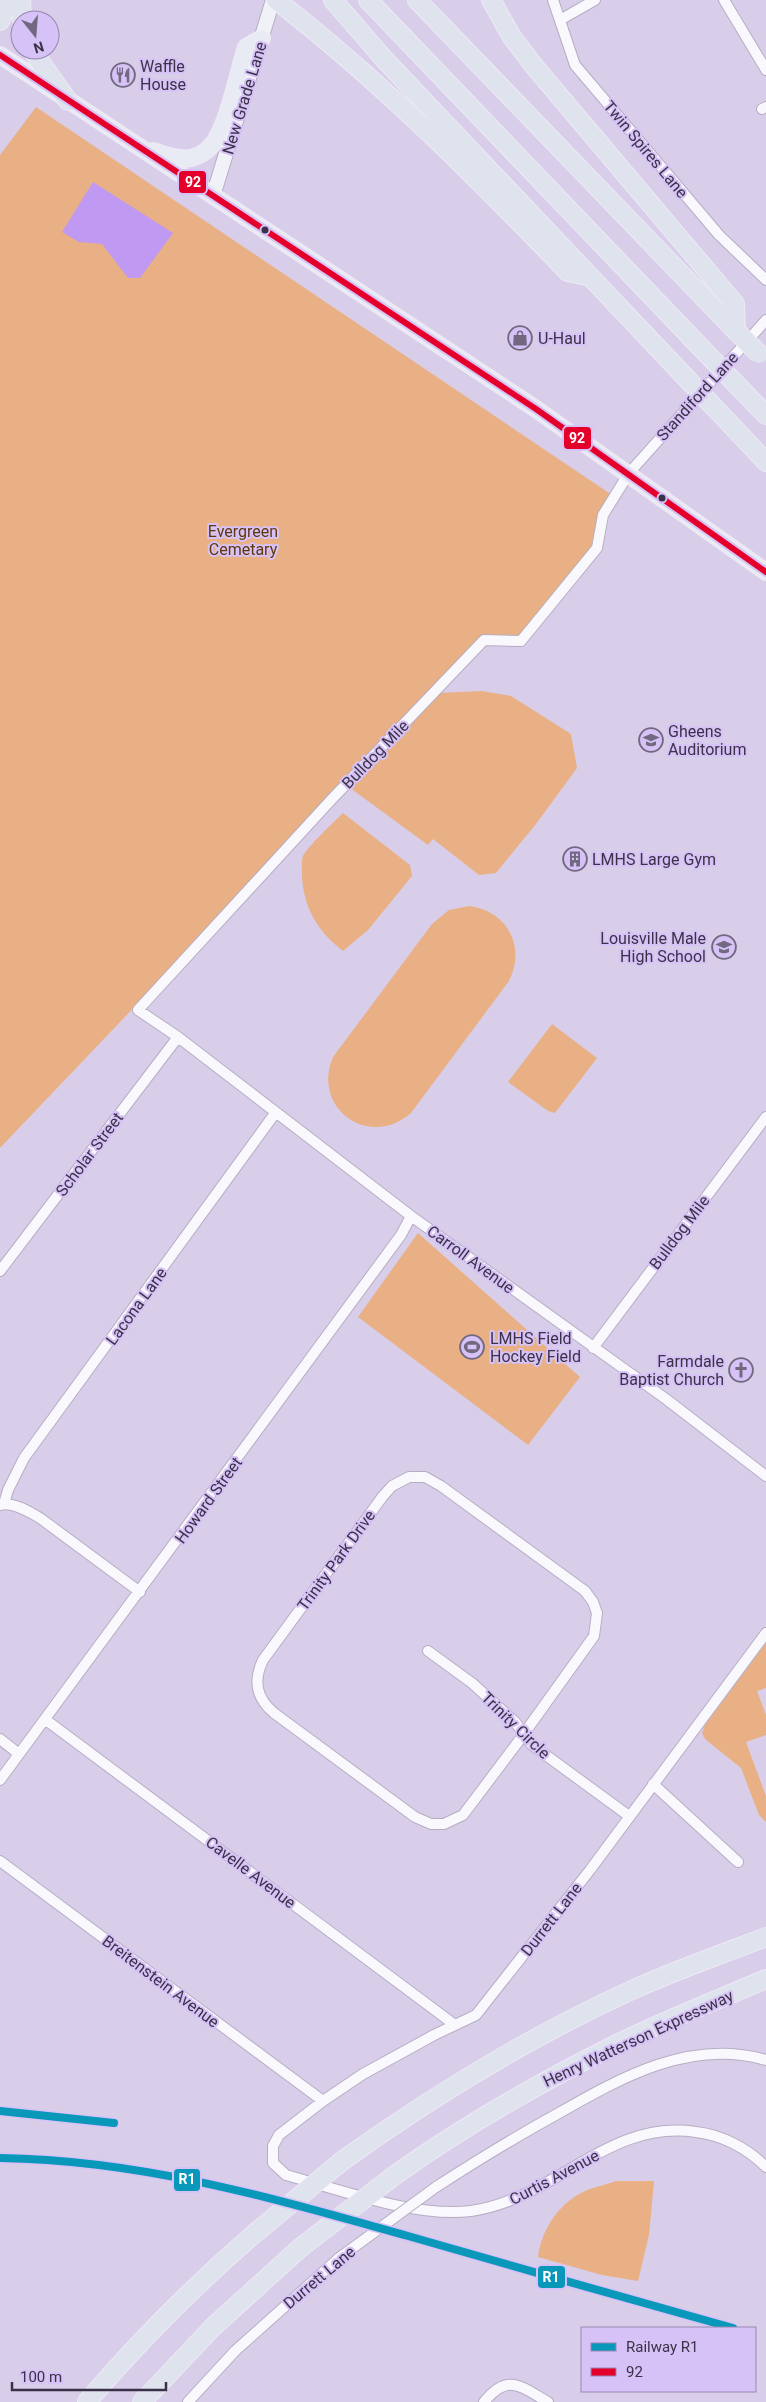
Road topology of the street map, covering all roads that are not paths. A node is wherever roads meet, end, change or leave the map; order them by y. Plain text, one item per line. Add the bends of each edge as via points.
1 (9, 0) edge
2 (275, 0) edge
3 (333, 0) edge
4 (368, 0) edge
5 (417, 0) edge
6 (491, 0) edge
7 (553, 0) edge
8 (595, 0) edge
9 (724, 0) edge
10 (560, 20) junction
11 (0, 21) edge
12 (262, 38) junction
13 (0, 55) edge
14 (39, 60) edge
15 (766, 70) edge
16 (68, 101) junction
17 (139, 147) junction
18 (213, 196) junction
19 (587, 276) junction
20 (766, 280) edge
21 (766, 320) edge
22 (736, 331) junction
23 (762, 358) edge
24 (766, 415) edge
25 (766, 462) edge
26 (629, 473) junction
27 (766, 572) edge
28 (178, 1037) junction
29 (276, 1112) junction
30 (766, 1117) edge
31 (411, 1216) junction
32 (0, 1271) edge
33 (594, 1348) junction
34 (766, 1476) edge
35 (2, 1504) edge
36 (140, 1592) junction
37 (766, 1633) edge
38 (428, 1651) dead end
39 (46, 1720) junction
40 (524, 1733) junction
41 (0, 1740) edge
42 (19, 1754) junction
43 (0, 1780) edge
44 (653, 1784) junction
45 (628, 1816) junction
46 (0, 1860) edge
47 (738, 1862) dead end
48 (766, 1937) edge
49 (766, 1979) edge
50 (766, 1992) edge
51 (706, 2005) junction
52 (455, 2025) junction
53 (766, 2060) edge
54 (323, 2101) junction
55 (276, 2139) joint
56 (766, 2167) edge
57 (87, 2402) edge
58 (142, 2402) edge
59 (188, 2402) edge
60 (484, 2402) edge
61 (548, 2402) edge

1 - 11 highway
2 - 12 main road, New Grade Lane
2 - 19 highway via 409,112 568,272
3 - 19 highway via 384,60 578,262
4 - 24 highway, bridge
5 - 22 highway
6 - 22 highway via 512,37 534,66 735,304
7 - 10 street, Twin Spires Lane
8 - 10 street
9 - 15 street
10 - 20 street, Twin Spires Lane via 575,65 719,235
12 - 17 main road via 246,47 219,133 207,150 193,157 179,158
12 - 18 main road, New Grade Lane
13 - 16 main road
14 - 16 highway
16 - 17 main road
17 - 18 main road
18 - 26 main road via 536,408
19 - 25 highway, bridge
21 - 26 street, Standiford Lane
22 - 23 highway, bridge
26 - 27 main road
26 - 28 street, Bulldog Mile via 603,515 597,548 521,641 484,640 138,1010
28 - 29 street, Carroll Avenue
28 - 32 street, Scholar Street
29 - 31 street, Carroll Avenue
29 - 35 street, Lacona Lane via 24,1458
30 - 33 street, Bulldog Mile
31 - 33 street, Carroll Avenue
31 - 36 street, Howard Street via 401,1235 320,1348
33 - 34 street, Carroll Avenue
35 - 36 street via 24,1510 53,1526
36 - 39 street, Howard Street
37 - 44 street, Durrett Lane
38 - 40 street, Trinity Circle via 472,1683
39 - 42 street, Howard Street
39 - 52 street, Cavelle Avenue
40 - 40 street, Trinity Park Drive via 594,1636 598,1621 593,1602 570,1579 442,1486 417,1476 398,1482 383,1496 263,1660 256,1682 259,1697 274,1714 415,1817 432,1824 452,1822 463,1815
40 - 45 street, Trinity Circle via 532,1745
41 - 42 street
42 - 43 street, Howard Street
44 - 45 street, Durrett Lane
44 - 47 street
45 - 52 street, Durrett Lane via 590,1870 476,2015
46 - 54 street, Breitenstein Avenue
48 - 57 highway, bridge via 635,1988 529,2041 419,2108 342,2161 200,2281
49 - 51 highway, Henry Watterson Expressway
50 - 51 highway
51 - 58 highway, Henry Watterson Expressway, bridge via 615,2045 527,2091 395,2175 300,2248 213,2327
52 - 54 street, Durrett Lane via 363,2074
53 - 59 street, Durrett Lane, bridge via 744,2055 705,2054 654,2065 515,2137 436,2187 340,2258 235,2351
54 - 55 street, Durrett Lane
55 - 56 street, Curtis Avenue via 273,2163 286,2175 426,2212 471,2211 504,2203 539,2188 615,2144 658,2130 715,2136 748,2152
60 - 61 street via 497,2387 509,2384

